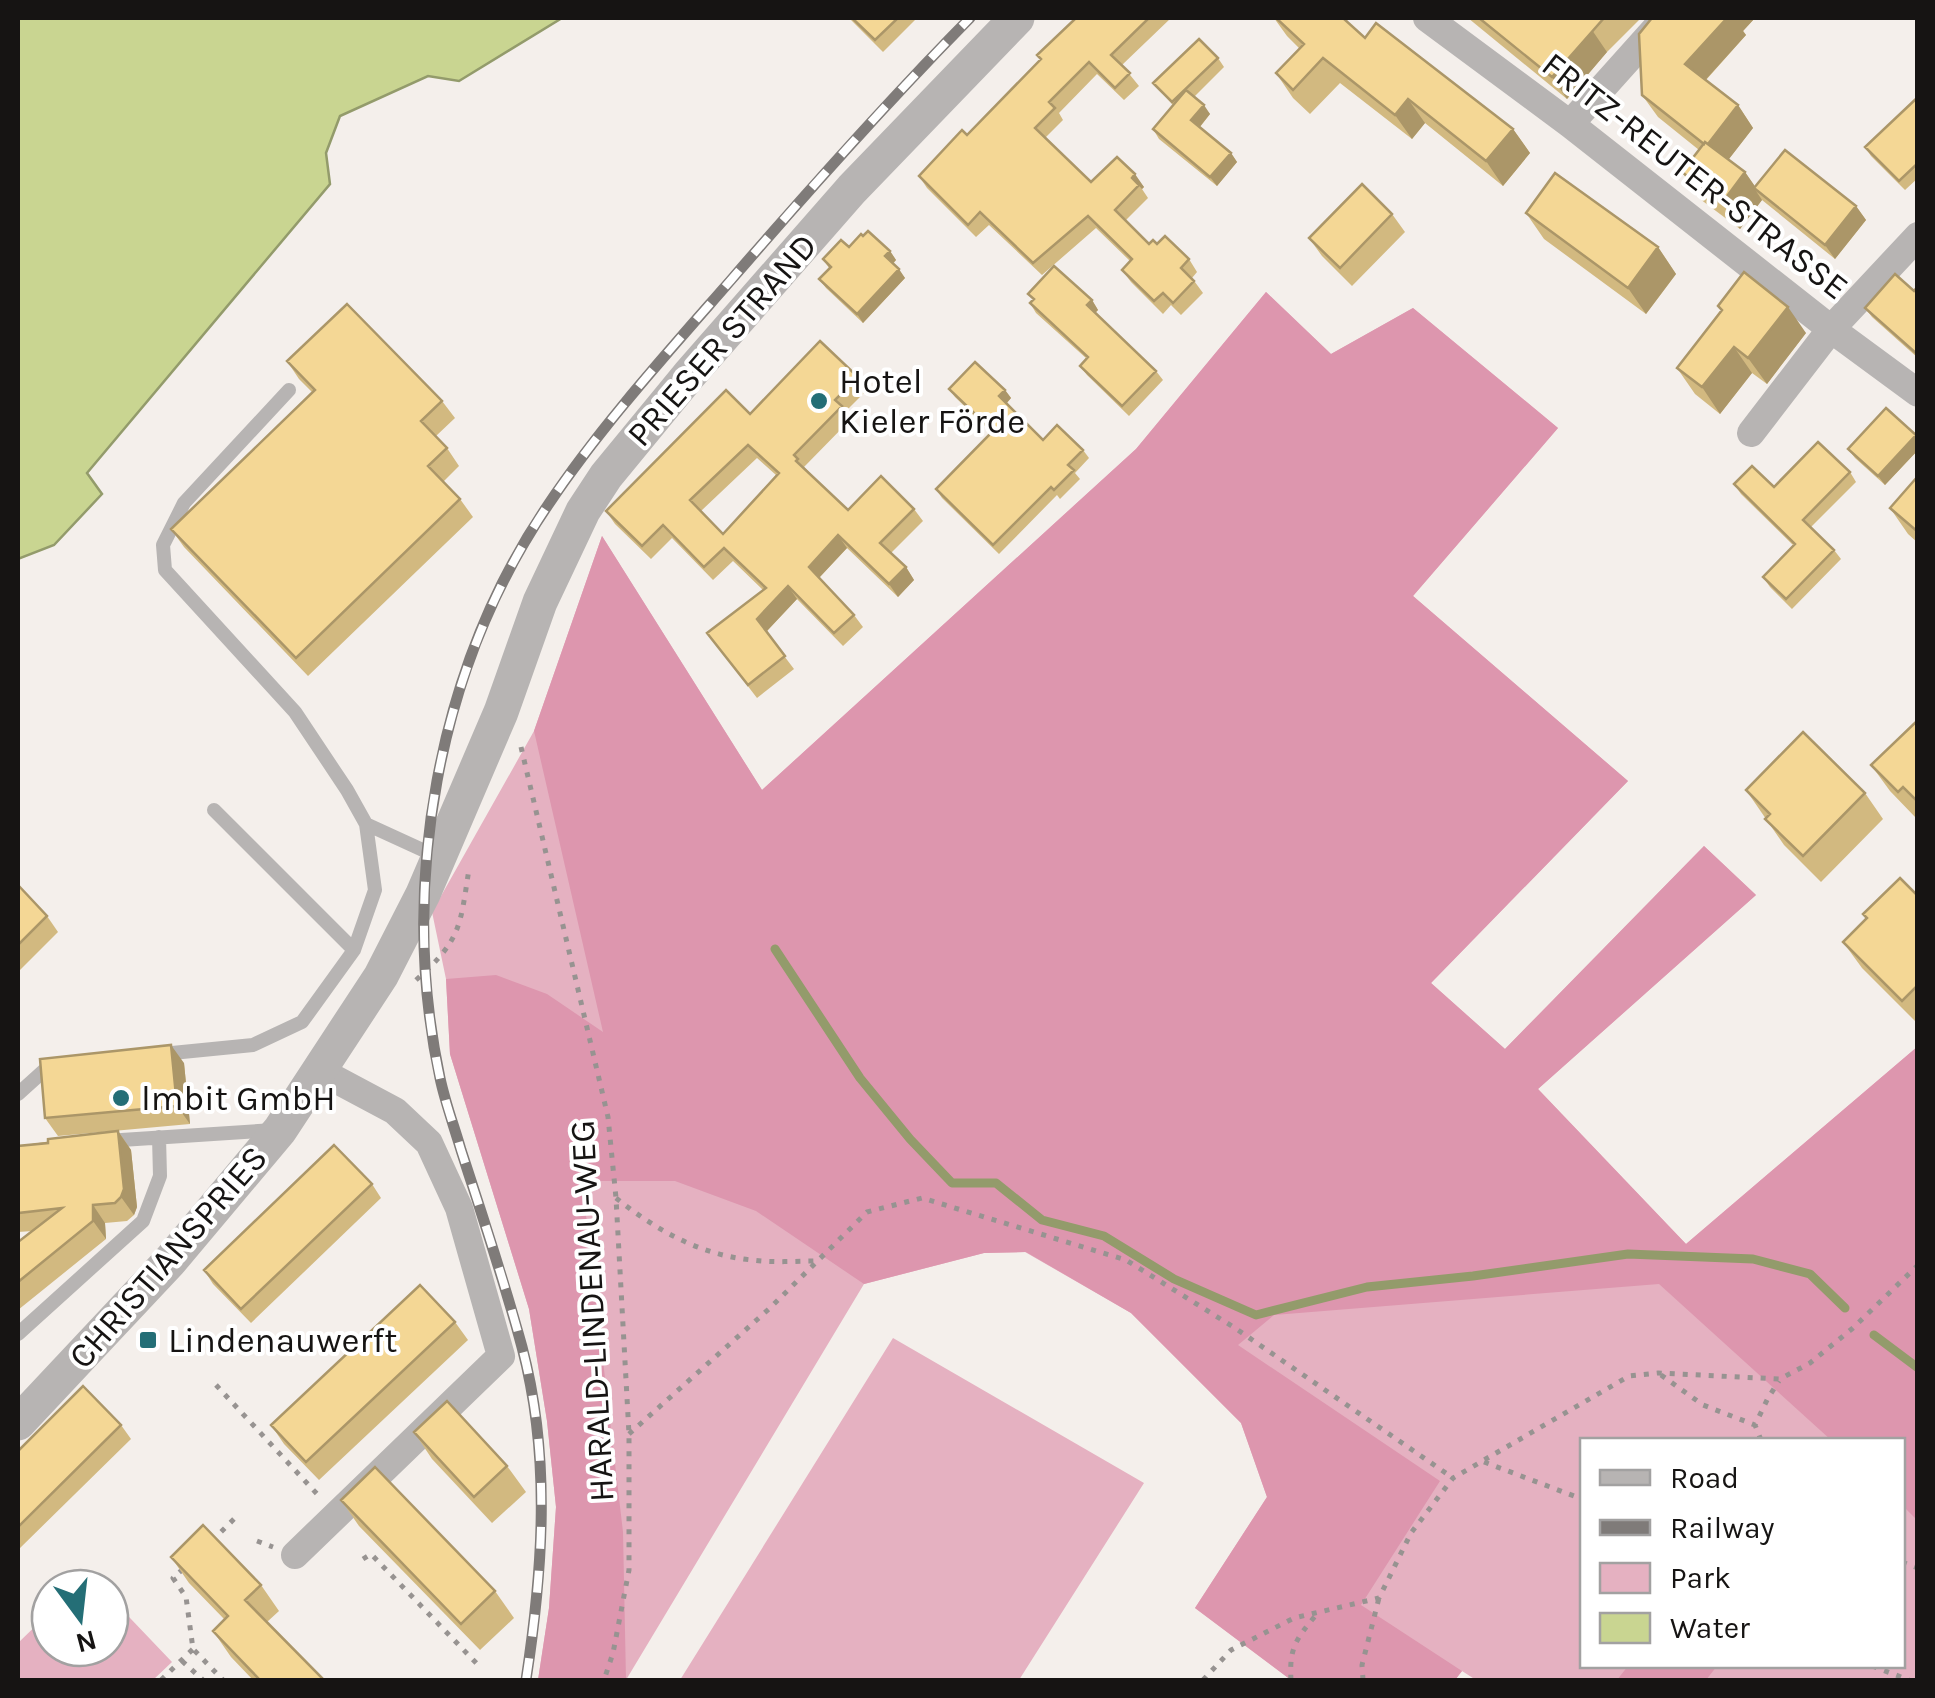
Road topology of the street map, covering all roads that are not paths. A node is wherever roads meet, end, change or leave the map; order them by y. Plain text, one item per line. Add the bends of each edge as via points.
1 (1017, 18) edge
2 (1428, 18) edge
3 (1665, 18) edge
4 (1570, 124) junction
5 (1918, 236) edge
6 (1831, 328) junction
7 (289, 390) edge
8 (1918, 393) edge
9 (1751, 433) dead end
10 (501, 712) joint
11 (214, 810) dead end
12 (366, 824) junction
13 (439, 858) junction
14 (354, 950) junction
15 (141, 1056) edge
16 (67, 1064) edge
17 (320, 1071) junction
18 (18, 1094) edge
19 (280, 1130) junction
20 (159, 1138) junction
21 (93, 1143) edge
22 (18, 1334) edge
23 (18, 1424) edge
24 (295, 1555) dead end

1 - 10 street, PRIESER STRAND via 852,190 606,476 540,602
2 - 4 street, FRITZ-REUTER-STRASSE
3 - 4 street
4 - 6 street, FRITZ-REUTER-STRASSE
5 - 6 street
6 - 8 street, FRITZ-REUTER-STRASSE
6 - 9 street
7 - 12 lane via 184,503 163,545 165,570 295,712
10 - 13 street, CHRISTIANSPRIES
11 - 14 lane
12 - 13 lane
12 - 14 lane via 375,890
13 - 17 street, CHRISTIANSPRIES via 381,976
14 - 15 lane via 302,1022 253,1045
16 - 18 lane via 48,1066
17 - 19 street, CHRISTIANSPRIES
17 - 24 street via 394,1111 429,1143 459,1208 501,1356
19 - 20 lane
19 - 23 street, CHRISTIANSPRIES via 170,1261
20 - 21 lane
20 - 22 lane via 160,1176 143,1221

